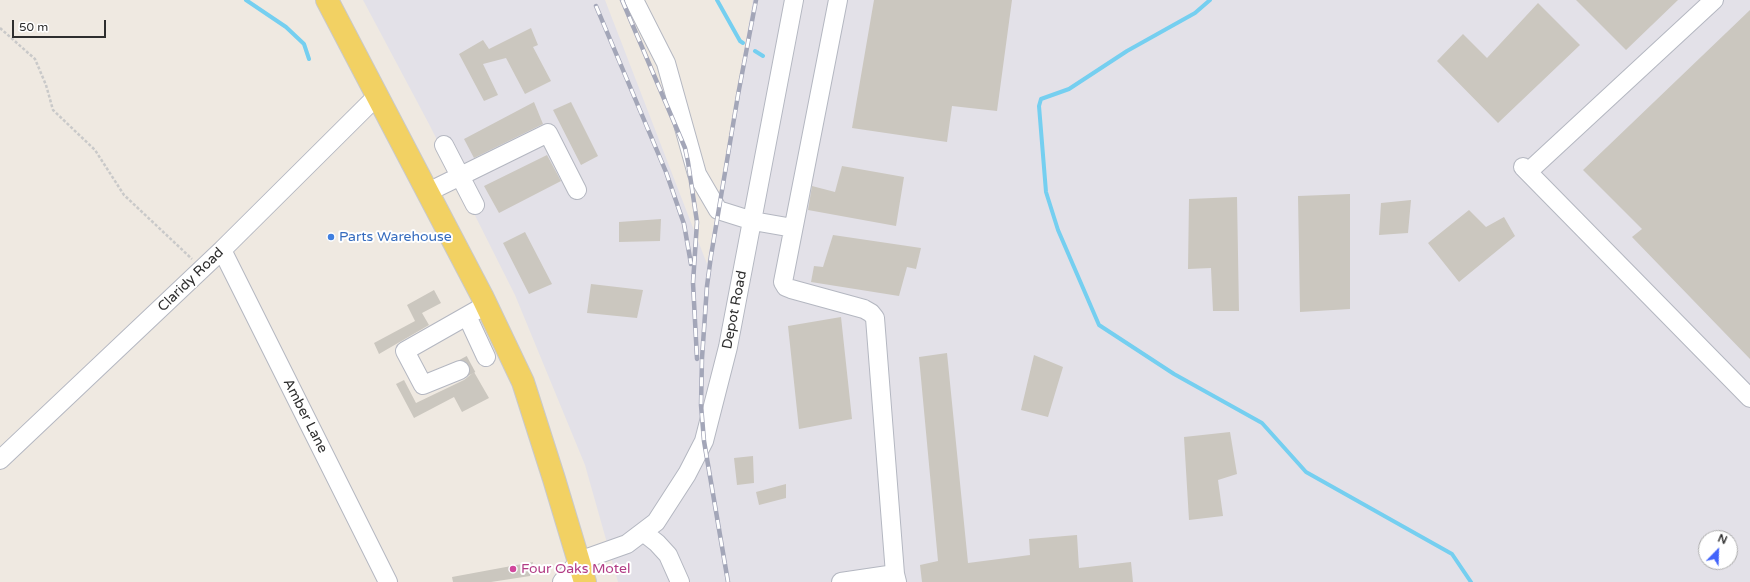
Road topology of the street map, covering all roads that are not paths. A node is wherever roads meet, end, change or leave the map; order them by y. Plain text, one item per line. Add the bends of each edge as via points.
1 (327, 0) edge
2 (634, 0) edge
3 (794, 0) edge
4 (838, 0) edge
5 (1714, 0) edge
6 (378, 95) junction
7 (444, 145) dead end
8 (460, 177) junction
9 (577, 190) dead end
10 (428, 192) junction
11 (475, 205) dead end
12 (753, 221) junction
13 (793, 228) junction
14 (222, 250) junction
15 (486, 305) junction
16 (466, 316) junction
17 (506, 347) junction
18 (473, 363) junction
19 (1750, 398) edge
20 (0, 460) edge
21 (643, 532) junction
22 (579, 561) junction
23 (896, 578) edge
24 (388, 582) edge
25 (562, 582) edge
26 (585, 582) edge
27 (680, 582) edge
28 (840, 582) edge

1 - 6 main road
2 - 12 street via 666,63 697,174 718,210
3 - 12 street, Depot Road
4 - 13 street
5 - 19 street via 1526,169
6 - 10 main road
6 - 14 street, Claridy Road
7 - 8 street
8 - 9 street via 548,133
8 - 10 street
8 - 11 street
10 - 15 main road
12 - 13 street
12 - 21 street, Depot Road via 728,347 704,441 687,474 656,522
13 - 23 street via 783,282 786,287 864,309 871,312 875,318
14 - 20 street, Claridy Road
14 - 24 street, Amber Lane
15 - 16 street
15 - 17 main road
16 - 18 street
16 - 18 street via 405,350 423,386
17 - 18 street
17 - 22 main road via 523,382
21 - 22 street, Depot Road via 627,544
21 - 27 street via 668,555
22 - 25 street
22 - 26 main road
23 - 28 street

